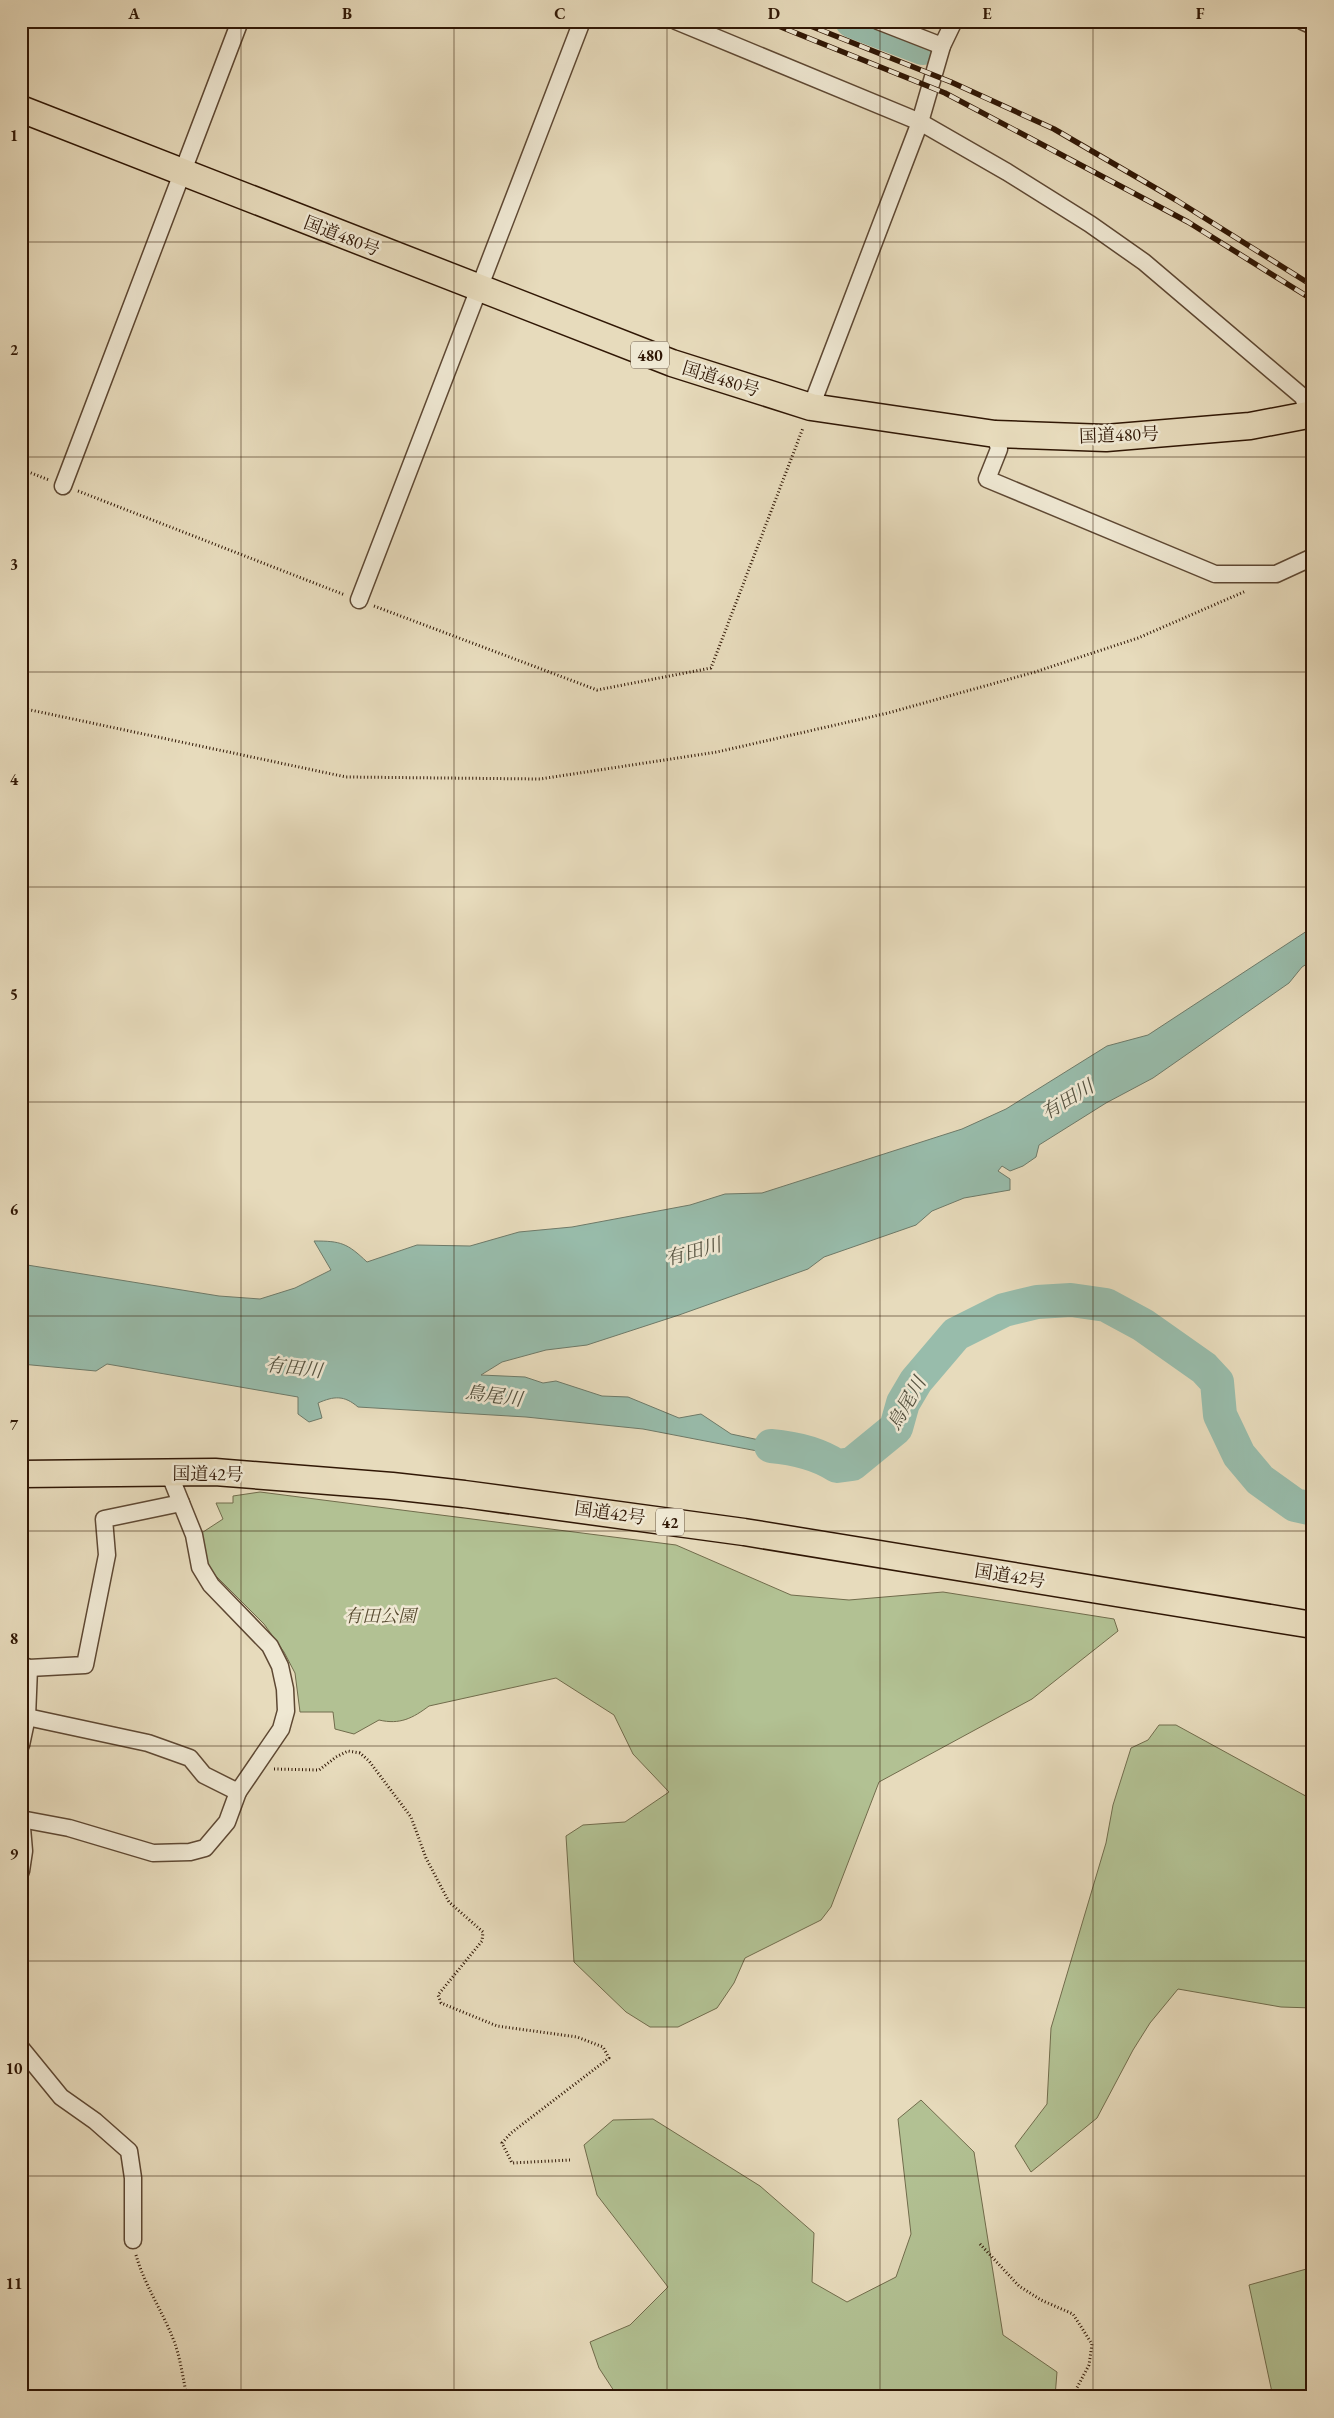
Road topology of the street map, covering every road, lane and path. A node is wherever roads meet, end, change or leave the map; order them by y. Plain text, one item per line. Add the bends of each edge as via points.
1 (240, 21) edge
2 (582, 21) edge
3 (676, 21) edge
4 (878, 21) edge
5 (954, 21) edge
6 (1302, 21) edge
7 (1313, 26) edge
8 (942, 46) junction
9 (21, 109) edge
10 (920, 122) junction
11 (181, 172) junction
12 (479, 289) junction
13 (811, 407) junction
14 (1311, 414) edge
15 (995, 434) junction
16 (21, 470) edge
17 (64, 486) junction
18 (1313, 556) edge
19 (1276, 574) junction
20 (359, 600) junction
21 (21, 708) edge
22 (168, 1473) junction
23 (21, 1474) edge
24 (181, 1503) junction
25 (1313, 1625) edge
26 (25, 1667) edge
27 (27, 1717) junction
28 (21, 1745) edge
29 (254, 1767) junction
30 (238, 1792) junction
31 (21, 1818) edge
32 (21, 1871) edge
33 (21, 2048) edge
34 (570, 2160) dead end
35 (132, 2240) joint
36 (980, 2244) dead end
37 (1313, 2352) edge
38 (187, 2397) edge
39 (1072, 2397) edge
40 (1312, 2397) edge

1 - 11 street
2 - 12 street
3 - 10 street
4 - 8 street
5 - 8 street
6 - 7 street
8 - 10 street
9 - 11 highway, 国道480号 / 480
10 - 13 street
10 - 14 street via 1008,172 1144,262 1303,397
11 - 12 highway, 国道480号 / 480
11 - 17 street
12 - 13 highway, 国道480号 / 480 via 672,363
12 - 20 street
13 - 15 highway, 国道480号 / 480
13 - 20 path via 711,668 597,690
14 - 15 highway, 国道480号 / 480 via 1250,426 1106,438
15 - 19 street via 999,450 987,479 1216,574
16 - 17 path
17 - 20 path
18 - 19 street
19 - 21 path via 1235,598 1138,638 1035,672 888,713 716,752 540,779 346,777
22 - 23 highway, 国道42号 / 42
22 - 24 street
22 - 25 highway, 国道42号 / 42 via 215,1472 392,1486 551,1504 744,1532
24 - 26 street via 104,1519 107,1555 85,1665
24 - 29 street via 194,1535 200,1567 211,1585 270,1646 280,1666 286,1711 281,1729
26 - 27 street
27 - 28 street
27 - 30 street via 148,1743 190,1758 204,1775
29 - 30 street
29 - 34 path via 319,1770 348,1751 360,1753 411,1817 426,1858 449,1902 483,1932 482,1941 438,1995 441,2003 497,2026 577,2037 603,2047 609,2058 502,2143 512,2163
30 - 31 street via 227,1822 205,1848 190,1852 153,1853 69,1828
31 - 32 street via 24,1851
33 - 35 street via 62,2096 129,2151 133,2178
35 - 38 path via 142,2276 176,2345
36 - 39 path via 1019,2286 1074,2314 1092,2344 1089,2365
37 - 40 path via 1306,2378

